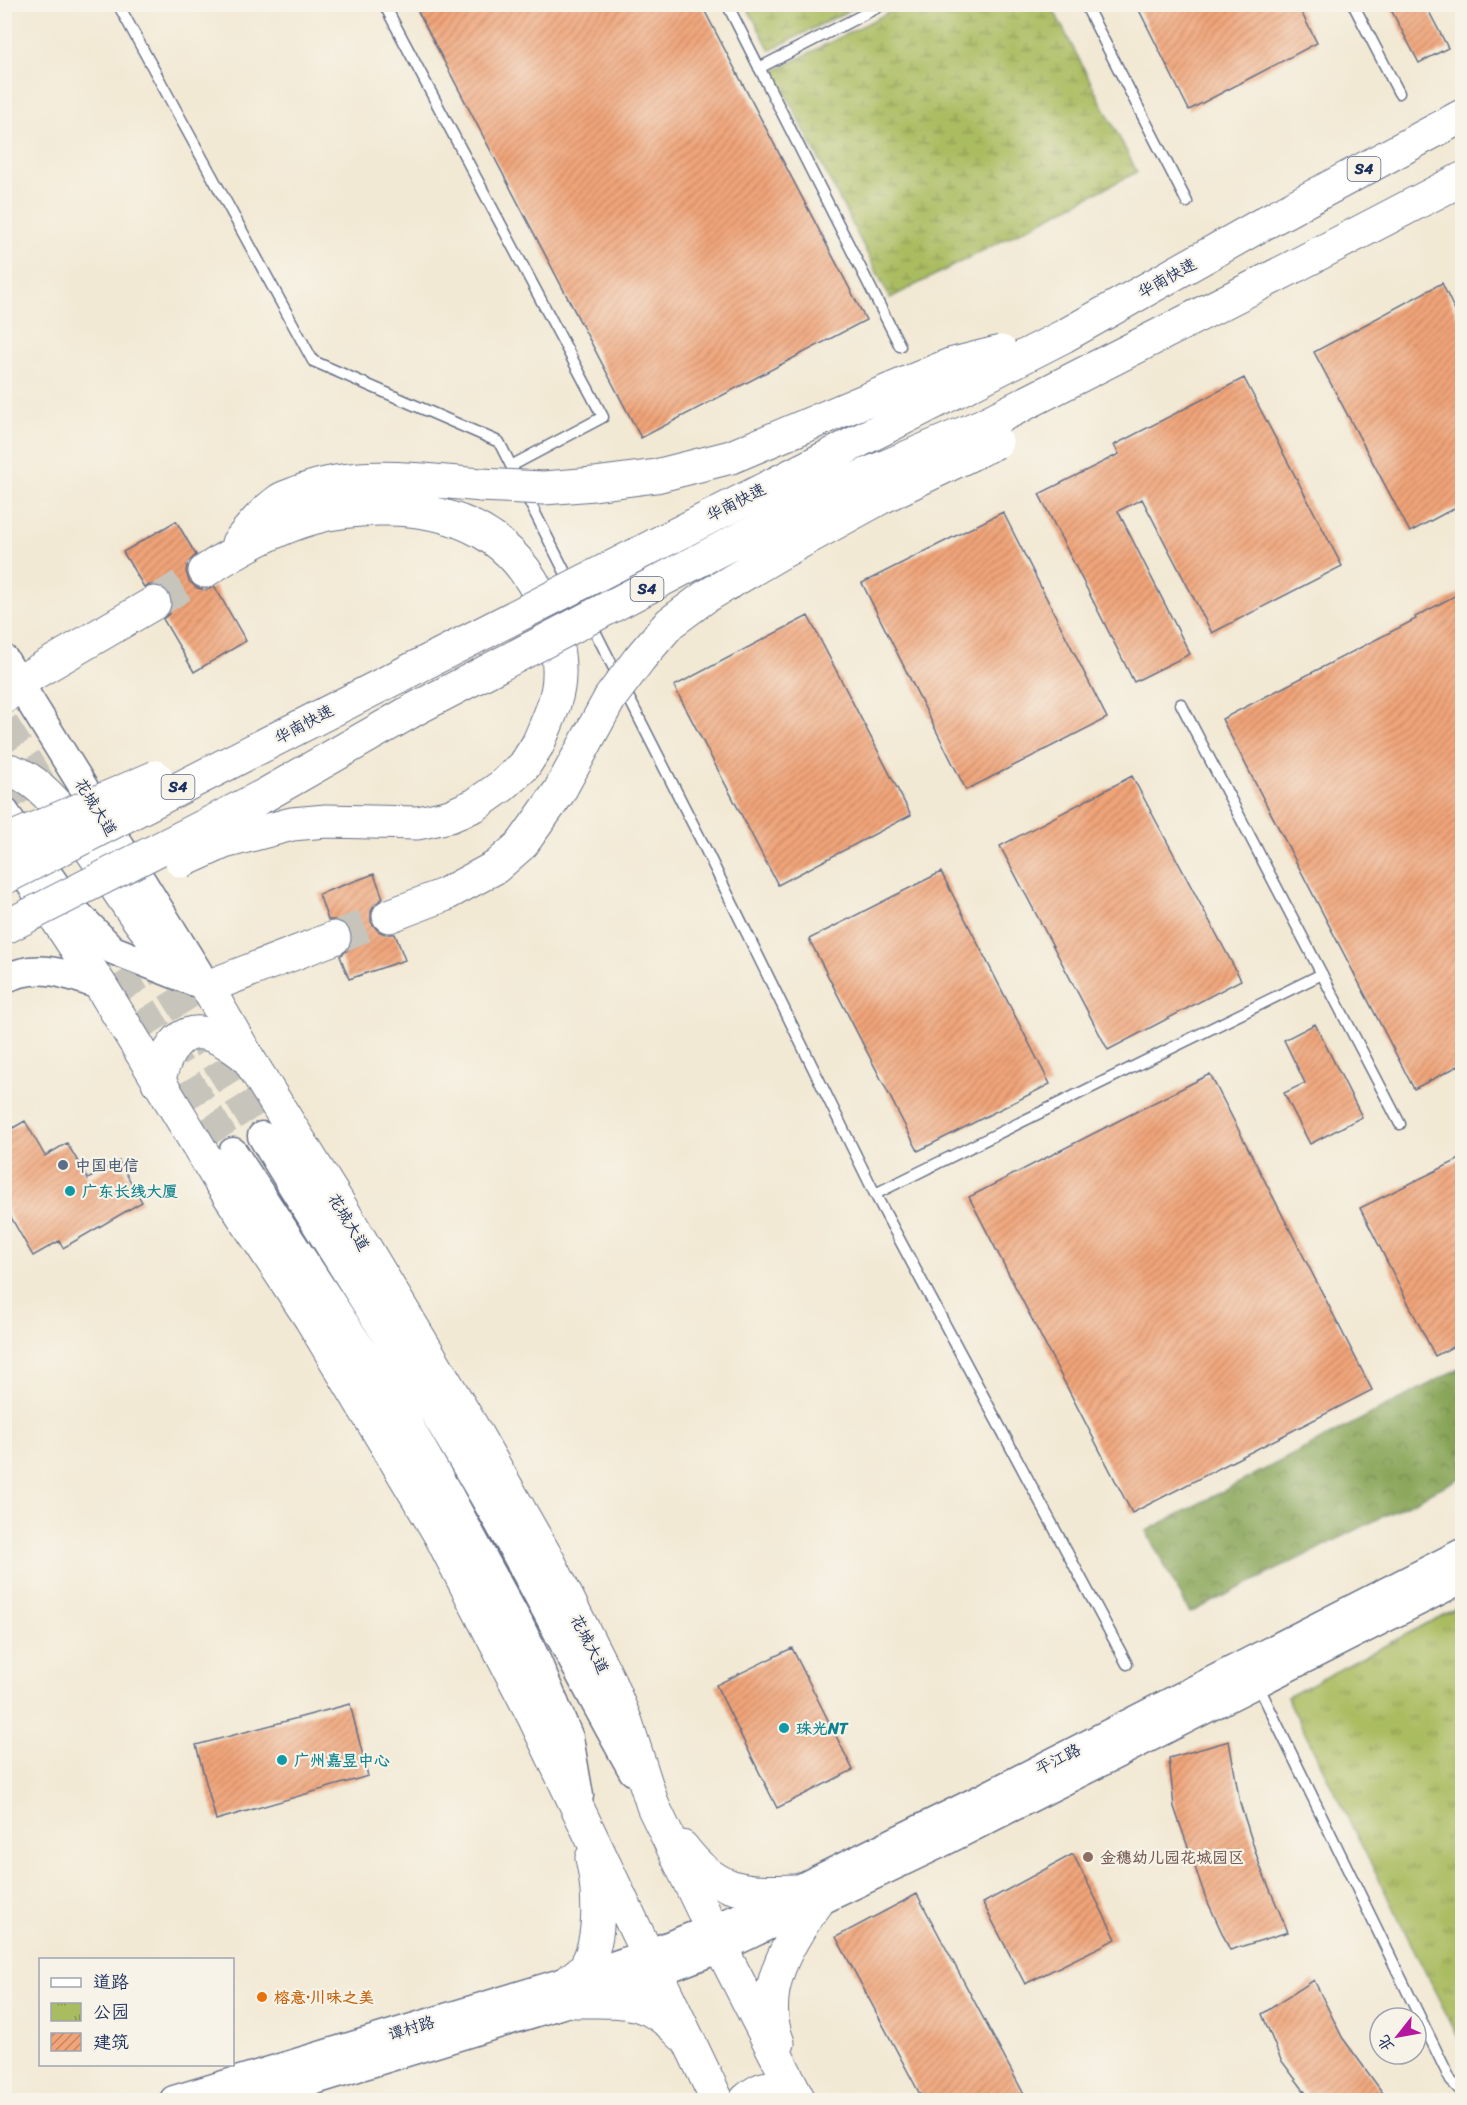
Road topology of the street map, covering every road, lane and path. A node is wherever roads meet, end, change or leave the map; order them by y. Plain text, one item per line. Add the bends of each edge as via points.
1 (118, 4) edge
2 (384, 4) edge
3 (727, 4) edge
4 (884, 4) edge
5 (1085, 4) edge
6 (1353, 4) edge
7 (759, 68) junction
8 (1399, 93) dead end
9 (1462, 116) edge
10 (1462, 179) edge
11 (1187, 202) dead end
12 (1064, 336) junction
13 (900, 346) dead end
14 (1102, 366) junction
15 (511, 466) junction
16 (154, 603) tunnel mouth
17 (9, 679) edge
18 (353, 699) junction
19 (1181, 704) dead end
20 (4, 769) edge
21 (4, 811) edge
22 (4, 840) edge
23 (4, 878) edge
24 (389, 916) tunnel mouth
25 (4, 929) edge
26 (334, 938) tunnel mouth
27 (1322, 974) junction
28 (4, 979) edge
29 (101, 986) junction
30 (207, 987) junction
31 (248, 1058) junction
32 (158, 1082) junction
33 (1400, 1124) dead end
34 (262, 1136) tunnel mouth
35 (232, 1152) tunnel mouth
36 (875, 1194) junction
37 (1462, 1554) edge
38 (1462, 1579) edge
39 (1127, 1664) dead end
40 (1257, 1683) junction
41 (653, 1806) junction
42 (583, 1818) junction
43 (806, 1897) junction
44 (717, 1938) junction
45 (652, 1964) junction
46 (573, 1990) junction
47 (691, 2044) junction
48 (1462, 2092) edge
49 (174, 2100) edge
50 (250, 2100) edge
51 (717, 2100) edge
52 (746, 2100) edge
53 (791, 2100) edge
54 (800, 2100) edge

1 - 15 lane via 313,361 498,442
2 - 15 lane via 603,417
3 - 7 lane
4 - 7 lane
5 - 11 lane
6 - 8 lane
7 - 13 lane
9 - 12 main road, 华南快速 / S4, bridge
10 - 14 main road, S4, bridge
12 - 18 main road, 华南快速 / S4, bridge
12 - 25 main road, bridge via 950,365 731,457 656,476 544,488 410,478 356,479 282,499 256,520 215,564 291,526 321,516 399,509 436,513 469,524 503,546 522,566 539,591 551,624 559,676 553,709 524,766 475,805 450,816 418,823 292,824 224,842 66,913
14 - 24 main road, bridge via 994,444 880,498 782,552 705,597 670,623 610,698 559,792 522,844 496,867 444,895
14 - 25 main road, S4, bridge via 983,425 845,484 417,708 265,795
15 - 36 lane
16 - 17 main road
17 - 30 street, 花城大道
18 - 22 main road, bridge
18 - 23 main road, 华南快速 / S4, bridge
19 - 27 lane
20 - 30 main road via 36,784 72,822 150,935
21 - 30 street via 70,906 113,950
22 - 29 main road
26 - 30 main road
27 - 33 lane
27 - 36 lane
28 - 29 street via 17,973 60,972
29 - 32 main road
30 - 31 main road, 花城大道
31 - 32 main road via 212,1034 187,1034 170,1049
31 - 41 main road, 花城大道 via 465,1415 549,1562 608,1679
32 - 42 main road via 311,1319 434,1523
34 - 41 street, 花城大道 via 492,1510
35 - 42 street via 392,1396 519,1624 568,1738
36 - 39 lane
37 - 43 street, 平江路 via 979,1800
38 - 40 street, 平江路
40 - 43 street, 平江路 via 960,1833
40 - 48 lane via 1451,2081
41 - 43 main road via 698,1866 722,1884 737,1890
41 - 44 main road, 花城大道
42 - 45 main road
42 - 46 main road via 595,1871 598,1923 586,1967
43 - 44 street, 平江路
43 - 54 main road via 775,1980 773,1996 773,2029
44 - 45 street, 平江路
44 - 54 main road, 花城大道
45 - 46 street, 谭村路
45 - 47 main road
46 - 47 main road via 650,2008
46 - 49 street, 谭村路
46 - 50 street, 谭村路
47 - 51 main road
52 - 53 main road via 768,2087

